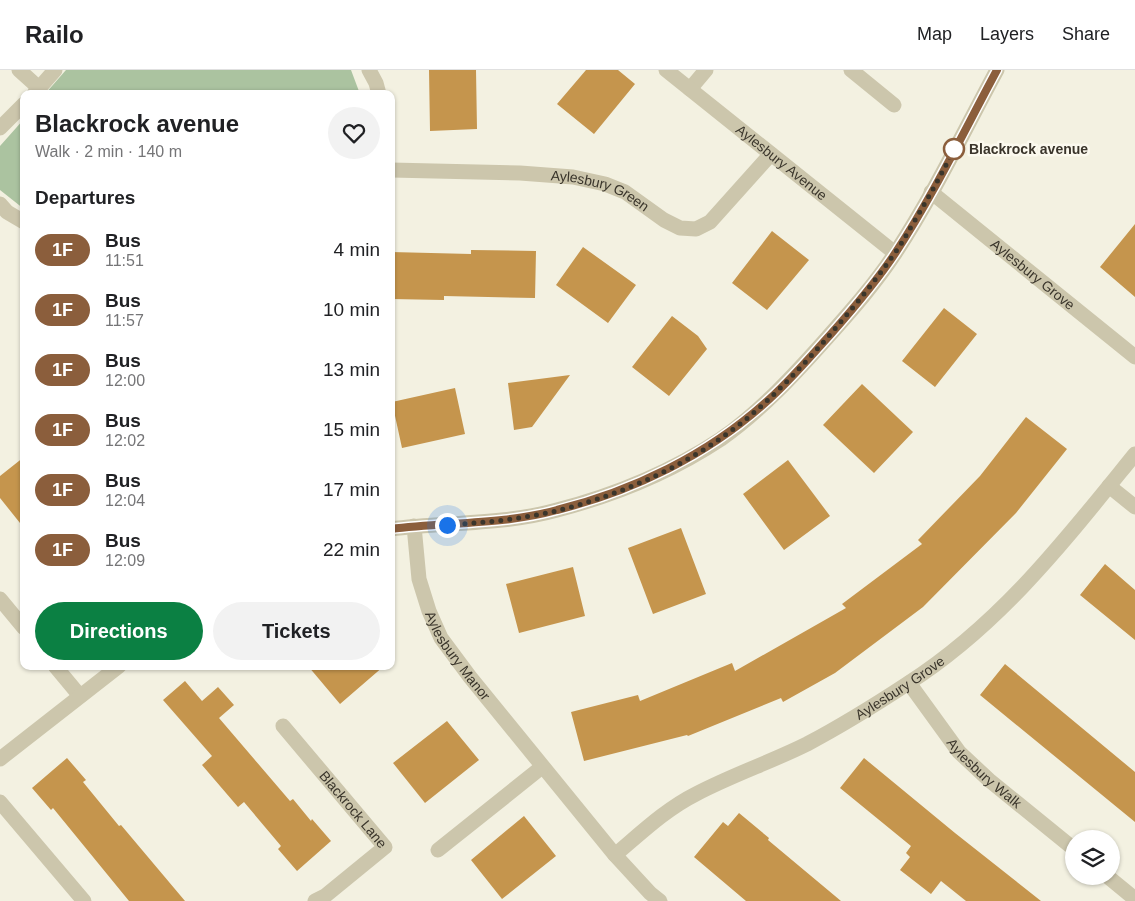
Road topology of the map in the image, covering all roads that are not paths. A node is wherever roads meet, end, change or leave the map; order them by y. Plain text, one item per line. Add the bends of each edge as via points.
1 (19, 70) edge
2 (55, 70) edge
3 (369, 70) edge
4 (666, 70) edge
5 (706, 70) edge
6 (851, 70) edge
7 (997, 70) edge
8 (690, 89) junction
9 (35, 90) edge
10 (37, 90) edge
11 (377, 90) edge
12 (894, 105) dead end
13 (20, 108) edge
14 (0, 128) edge
15 (771, 154) junction
16 (395, 170) edge
17 (932, 192) junction
18 (0, 204) edge
19 (20, 220) edge
20 (896, 253) junction
21 (1135, 357) edge
22 (1135, 454) edge
23 (1109, 486) junction
24 (1135, 507) edge
25 (414, 526) junction
26 (395, 528) edge
27 (0, 599) edge
28 (20, 623) edge
29 (59, 670) edge
30 (114, 670) edge
31 (909, 683) junction
32 (80, 696) junction
33 (282, 726) dead end
34 (0, 758) edge
35 (542, 767) junction
36 (0, 802) edge
37 (1065, 842) edge
38 (438, 850) dead end
39 (615, 855) junction
40 (1119, 885) edge
41 (1135, 899) edge
42 (84, 901) edge
43 (315, 901) edge
44 (660, 901) edge

1 - 9 street
2 - 10 street
3 - 11 street
4 - 8 street, Aylesbury Avenue
5 - 8 street
6 - 12 street
7 - 17 street
8 - 15 street, Aylesbury Avenue
13 - 14 street
15 - 16 street, Aylesbury Green via 710,222 696,228 680,228 624,192 572,177
15 - 20 street, Aylesbury Avenue
17 - 20 street
17 - 21 street, Aylesbury Grove
18 - 19 street
20 - 25 street via 854,308 766,402 722,438 678,464 640,482 556,511 464,524
22 - 23 street, Aylesbury Grove
23 - 24 street
23 - 31 street, Aylesbury Grove via 1032,578 993,618
25 - 26 street
25 - 35 street, Aylesbury Manor via 420,579 429,611 442,638
27 - 28 street
29 - 32 street
30 - 32 street
31 - 37 street, Aylesbury Walk via 959,752
31 - 39 street, Aylesbury Grove via 807,743 696,794 661,816
32 - 34 street
33 - 43 street, Blackrock Lane via 385,847
35 - 38 street
35 - 39 street, Aylesbury Manor
36 - 42 street
39 - 44 street, Aylesbury Manor
40 - 41 street

